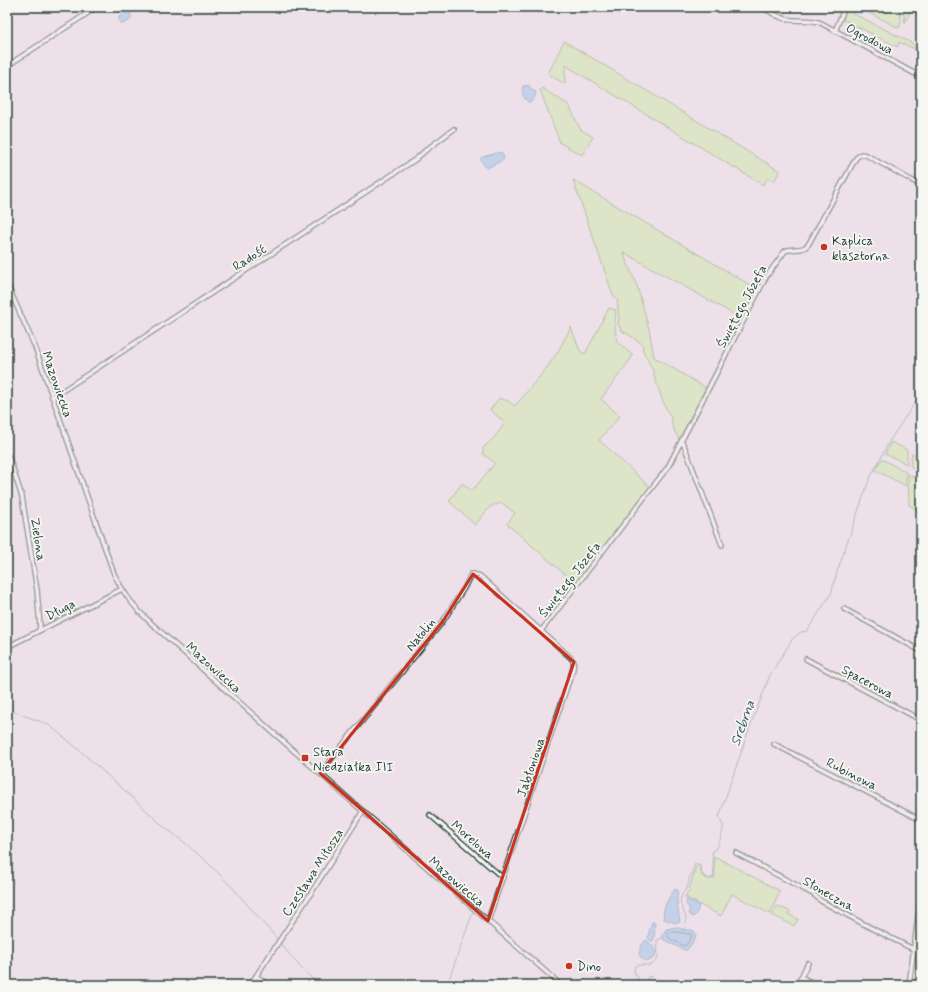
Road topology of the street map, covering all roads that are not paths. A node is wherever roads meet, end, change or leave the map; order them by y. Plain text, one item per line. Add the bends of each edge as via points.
1 (96, 7) edge
2 (763, 7) edge
3 (845, 7) edge
4 (835, 31) junction
5 (7, 66) edge
6 (921, 77) edge
7 (454, 129) dead end
8 (921, 185) edge
9 (7, 284) edge
10 (52, 397) junction
11 (681, 442) junction
12 (7, 453) edge
13 (722, 545) dead end
14 (122, 589) junction
15 (844, 610) dead end
16 (39, 630) junction
17 (541, 631) junction
18 (7, 647) edge
19 (921, 650) edge
20 (806, 659) dead end
21 (921, 720) edge
22 (774, 744) dead end
23 (320, 773) junction
24 (363, 811) junction
25 (430, 815) dead end
26 (921, 820) edge
27 (736, 853) dead end
28 (503, 878) junction
29 (921, 894) edge
30 (920, 910) edge
31 (488, 921) junction
32 (914, 941) junction
33 (921, 945) edge
34 (913, 949) junction
35 (808, 963) dead end
36 (256, 976) junction
37 (801, 977) junction
38 (250, 985) edge
39 (268, 985) edge
40 (561, 985) edge
41 (797, 985) edge
42 (817, 985) edge
43 (909, 985) edge

1 - 5 street
2 - 4 street, Ogrodowa via 785,19 816,21
3 - 4 street
4 - 6 street, Ogrodowa
7 - 10 street, Radość via 410,164
8 - 11 street, Świętego Józefa via 868,155 861,154 856,158 808,245 801,250 785,251 768,274
9 - 10 street, Mazowiecka via 35,347
10 - 14 street, Mazowiecka
11 - 13 street
11 - 17 street, Świętego Józefa via 662,476
12 - 16 street, Zielona via 22,497 37,590
14 - 16 street, Długa
14 - 23 street, Mazowiecka via 151,623
15 - 19 street
16 - 18 street, Długa
17 - 23 street, Natolin via 480,576 471,574 443,621
17 - 28 street, Jabłoniowa via 571,658 574,669
20 - 21 street, Spacerowa
22 - 26 street, Rubinowa
23 - 24 street, Mazowiecka
24 - 31 street, Mazowiecka
24 - 36 street, Czesława Miłosza
25 - 28 street, Morelowa
27 - 34 street, Słoneczna via 813,894 821,902
28 - 31 street, Jabłoniowa
29 - 30 street
30 - 32 street
31 - 40 street, Mazowiecka
32 - 33 street
32 - 34 street
34 - 43 street
35 - 37 street
36 - 38 street, Czesława Miłosza
36 - 39 street
37 - 41 street
37 - 42 street

